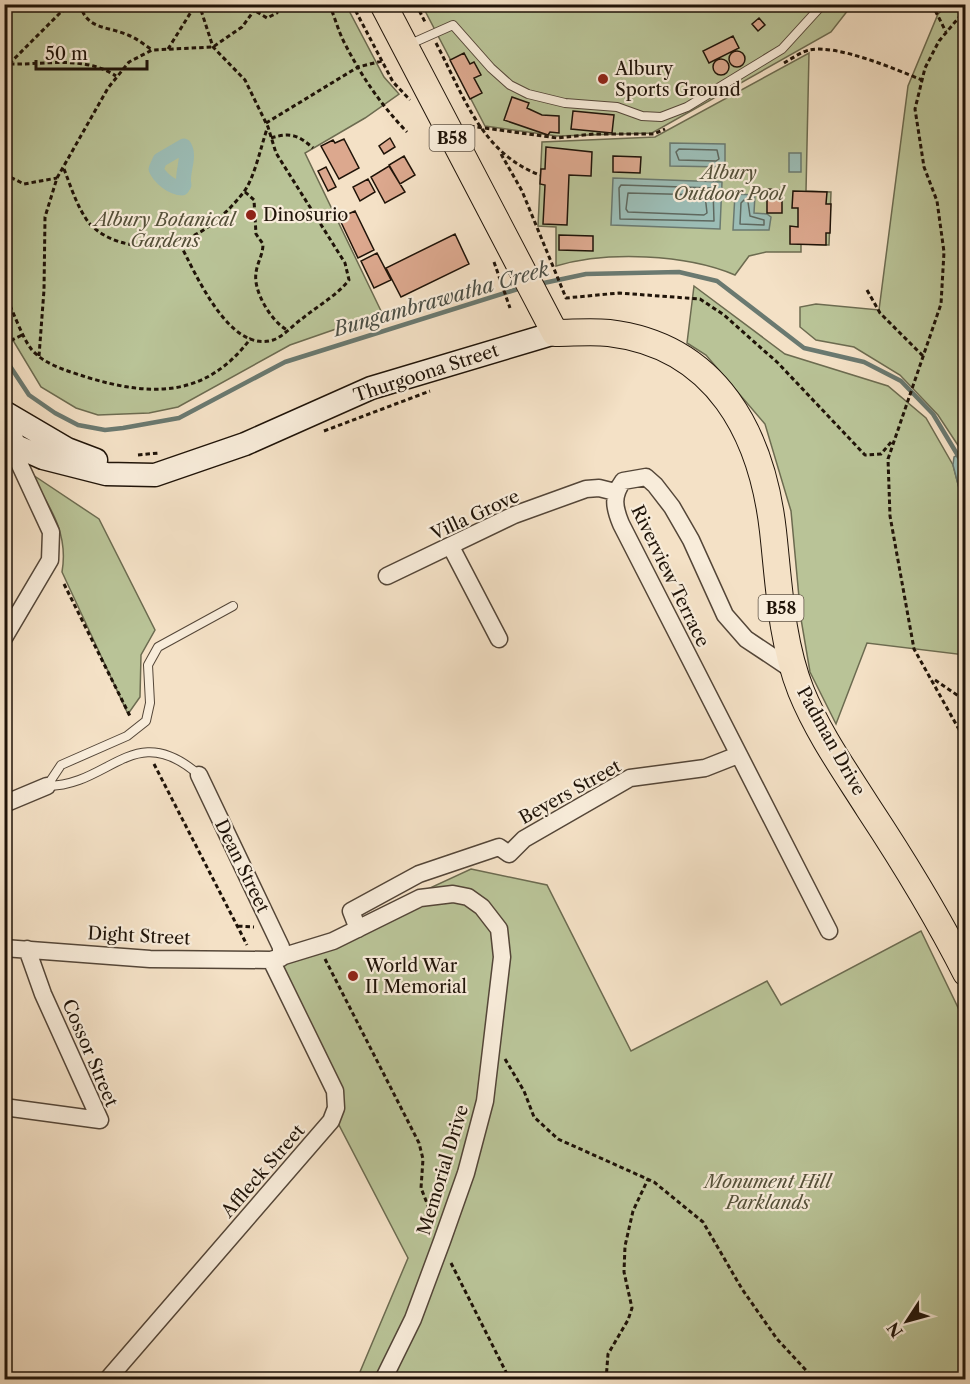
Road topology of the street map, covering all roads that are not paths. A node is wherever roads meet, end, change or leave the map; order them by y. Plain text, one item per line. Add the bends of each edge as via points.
1 (383, 4) edge
2 (824, 4) edge
3 (405, 46) junction
4 (555, 333) junction
5 (9, 406) edge
6 (5, 434) edge
7 (199, 460) junction
8 (615, 492) junction
9 (451, 547) junction
10 (387, 576) dead end
11 (233, 606) dead end
12 (4, 638) edge
13 (499, 639) dead end
14 (794, 671) junction
15 (738, 754) junction
16 (199, 775) joint
17 (47, 786) junction
18 (4, 804) edge
19 (358, 929) junction
20 (829, 931) dead end
21 (4, 948) edge
22 (27, 948) junction
23 (269, 959) junction
24 (963, 982) edge
25 (4, 1107) edge
26 (107, 1380) edge
27 (383, 1380) edge

1 - 3 main road, B58
2 - 3 lane via 782,50 687,107 661,117 642,117 616,107 565,103 528,94 491,68 456,26
3 - 4 main road, B58 via 510,273 538,302
4 - 7 main road, Thurgoona Street via 370,388
4 - 14 main road, Padman Drive / B58 via 609,333 659,347 705,375 739,416 754,444 765,481 781,606
5 - 7 main road, Thurgoona Street via 67,449 94,459 144,466
6 - 7 main road, Thurgoona Street via 16,446 43,458 106,474 155,474
6 - 12 street via 51,532 50,560
8 - 9 street, Villa Grove via 586,489 514,515
8 - 14 street, Riverview Terrace via 623,481 636,477 646,477 655,485 691,540 725,615 746,639
8 - 15 street, Riverview Terrace via 615,509 621,524
9 - 10 street, Villa Grove
9 - 13 street
11 - 17 lane via 158,646 148,665 150,703 146,721 127,736 62,765
14 - 24 main road, Padman Drive / B58 via 825,739 918,886
15 - 19 street, Beyers Street via 705,768 630,778 524,839 509,854 499,847 419,874 351,910
15 - 20 street, Riverview Terrace
16 - 17 lane via 172,755 153,752 129,757 64,786
16 - 23 street, Dean Street via 281,947
17 - 18 street
19 - 23 street, Memorial Drive via 319,947
19 - 27 street, Memorial Drive via 436,894 468,897 482,907 499,929 501,940 502,974 484,1101 466,1173 413,1319
21 - 22 street, Dight Street
22 - 23 street, Dight Street via 150,959
22 - 25 street, Cossor Street via 43,994 100,1120
23 - 26 street, Affleck Street via 335,1091 336,1108 331,1121

